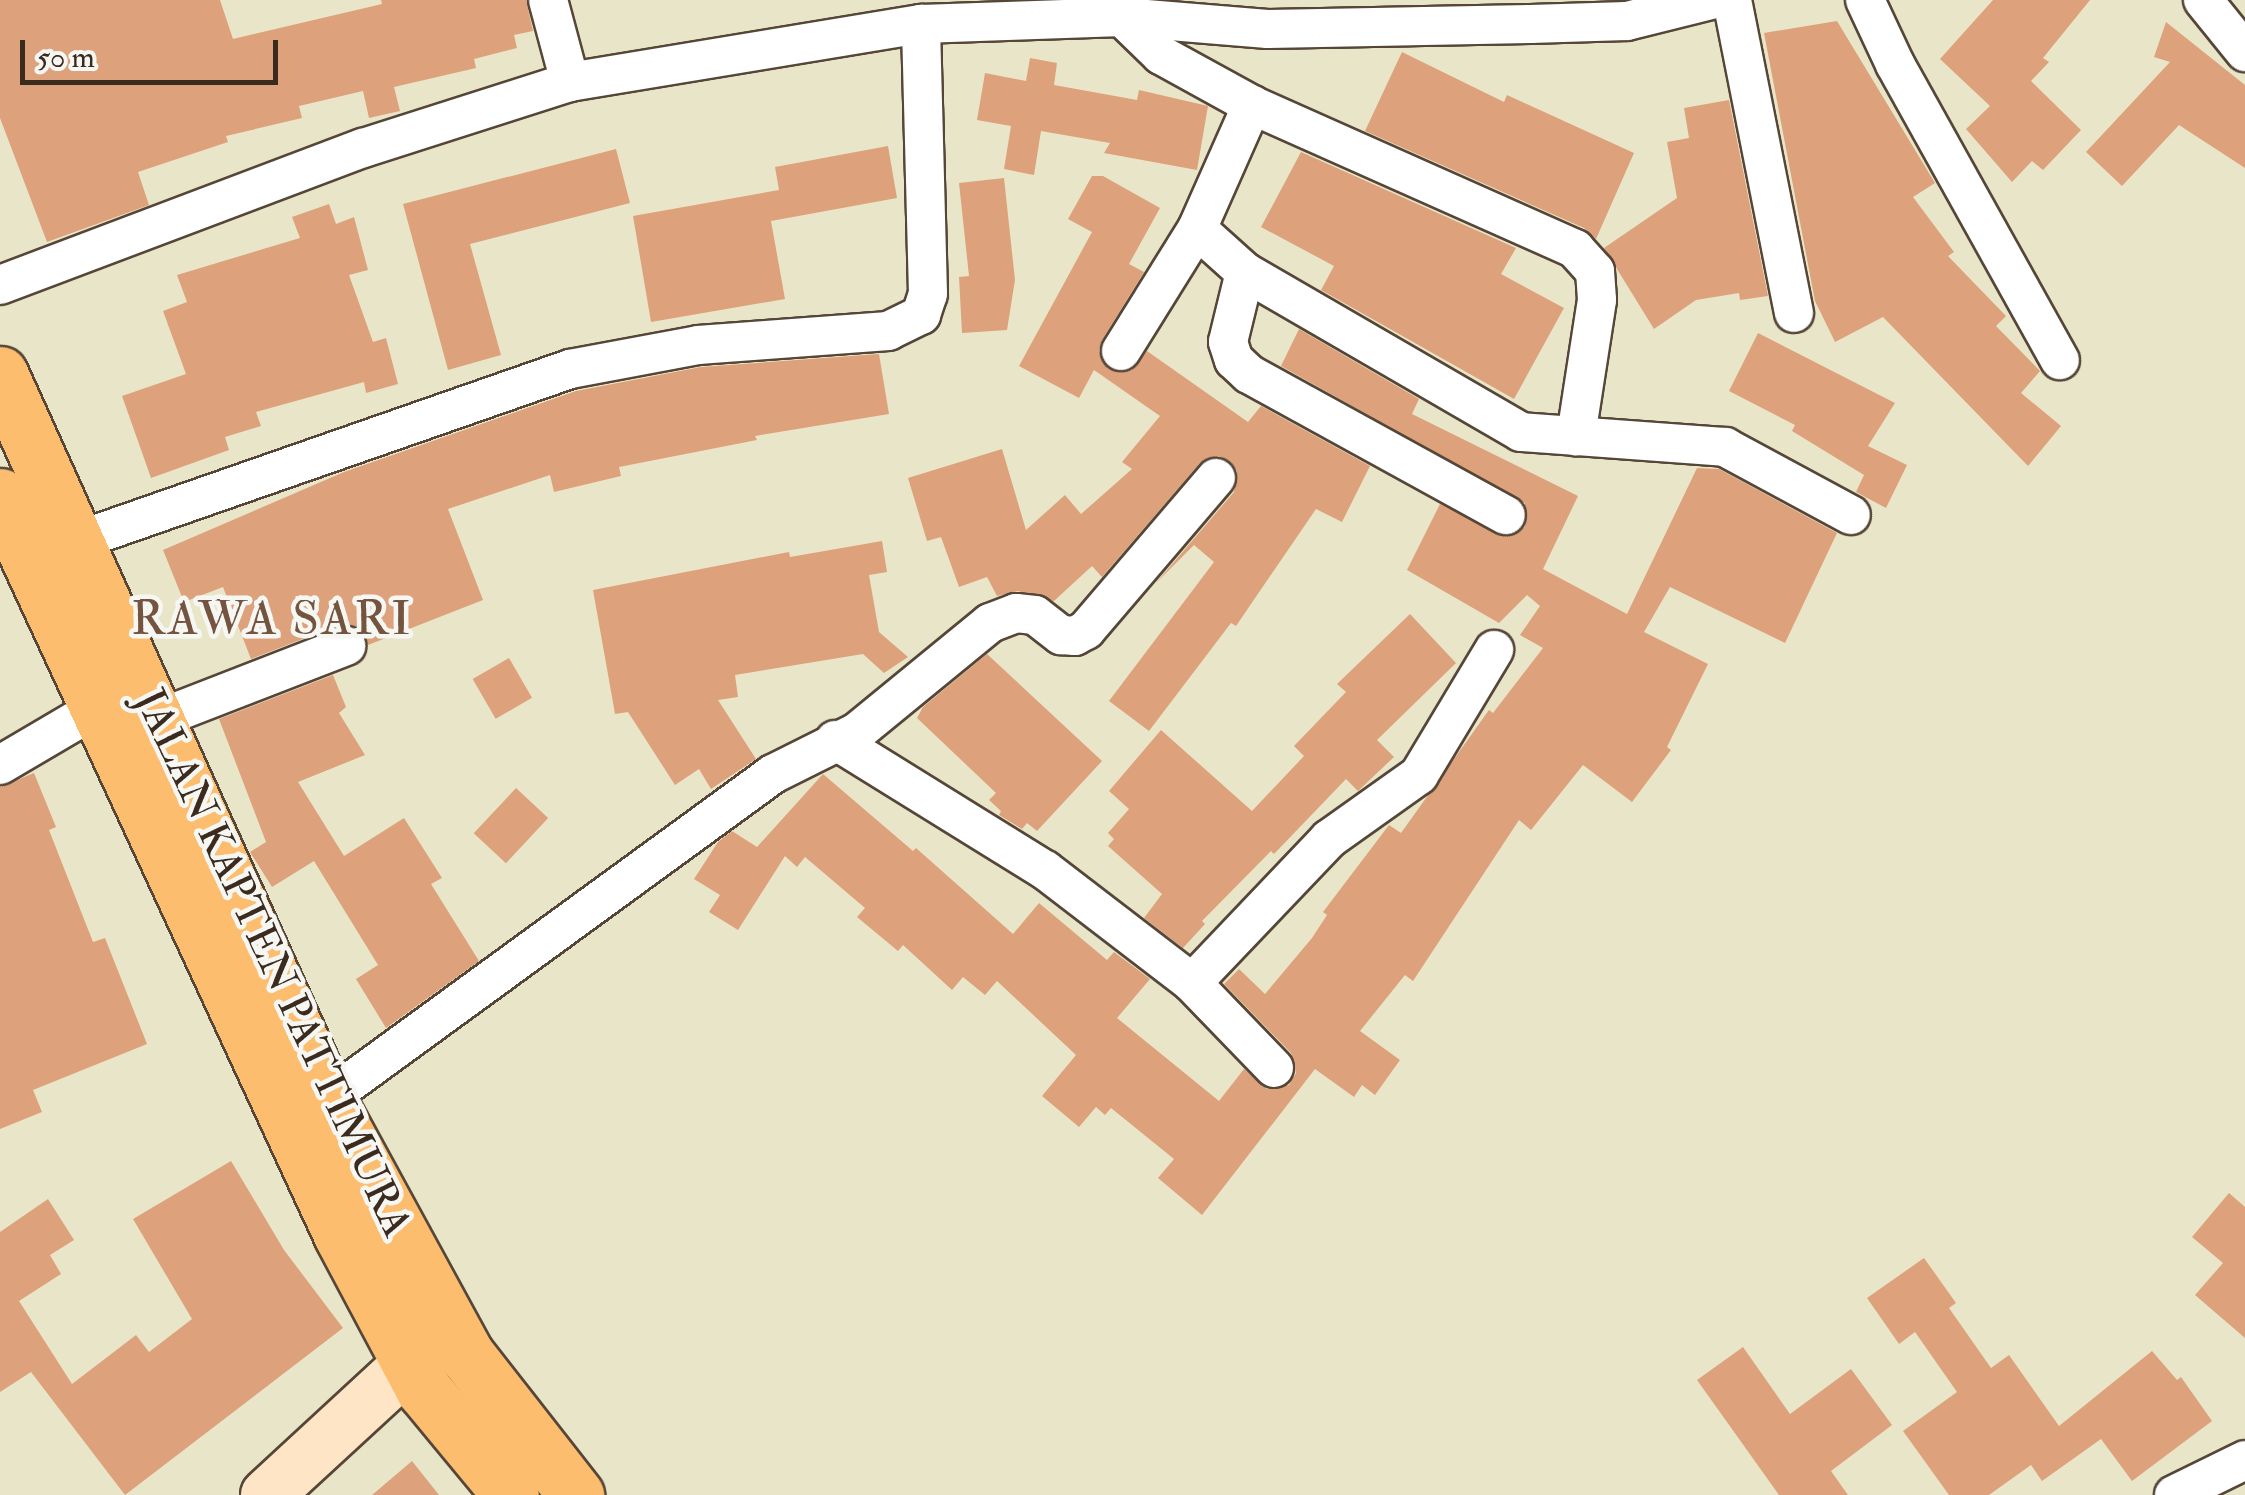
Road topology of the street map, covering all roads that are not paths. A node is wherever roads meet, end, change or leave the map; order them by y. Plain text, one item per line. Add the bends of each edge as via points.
1 (548, 0) edge
2 (1712, 0) edge
3 (1732, 0) edge
4 (1865, 0) edge
5 (2204, 0) edge
6 (1075, 9) edge
7 (1626, 10) edge
8 (1122, 17) junction
9 (920, 24) junction
10 (2245, 52) edge
11 (570, 82) junction
12 (1252, 105) junction
13 (1197, 230) junction
14 (1245, 272) junction
15 (0, 285) edge
16 (1794, 312) dead end
17 (1122, 352) dead end
18 (2060, 360) dead end
19 (0, 374) edge
20 (1576, 436) junction
21 (1216, 478) dead end
22 (0, 496) edge
23 (1851, 515) dead end
24 (1506, 516) dead end
25 (77, 541) junction
26 (346, 646) dead end
27 (1494, 650) dead end
28 (98, 708) junction
29 (158, 719) junction
30 (836, 740) junction
31 (0, 765) edge
32 (1192, 983) junction
33 (1274, 1068) dead end
34 (327, 1099) junction
35 (459, 1343) junction
36 (416, 1377) junction
37 (2245, 1460) edge
38 (267, 1495) edge
39 (309, 1495) edge
40 (510, 1495) edge
41 (576, 1495) edge
42 (2174, 1495) edge

1 - 11 street
2 - 7 street
3 - 16 street
4 - 18 street
5 - 10 street
6 - 8 street
6 - 9 street
7 - 8 street via 1268,28
8 - 12 street via 1161,55
9 - 11 street
9 - 25 street via 928,294 921,315 888,331 698,345 570,369
11 - 15 street via 363,148
12 - 13 street
12 - 20 street via 1575,249 1594,271 1598,300
13 - 14 street
13 - 17 street
14 - 20 street via 1521,432
14 - 24 street via 1228,342 1242,367
19 - 25 main road, JALAN KAPTEN PATTIMURA
20 - 23 street via 1726,446
21 - 30 street via 1086,630 1060,635 1034,616 1016,613 990,623 857,732
22 - 28 main road, JALAN KAPTEN PATTIMURA
25 - 29 main road, JALAN KAPTEN PATTIMURA
26 - 29 street
27 - 32 street via 1419,775 1329,839
28 - 31 street
28 - 36 main road, JALAN KAPTEN PATTIMURA via 342,1236
29 - 34 main road, JALAN KAPTEN PATTIMURA
30 - 32 street via 1046,870
30 - 34 street via 773,774
32 - 33 street
34 - 35 main road, JALAN KAPTEN PATTIMURA
35 - 36 main road
35 - 41 main road, JALAN KAPTEN PATTIMURA
36 - 38 main road
36 - 39 main road
36 - 40 main road, JALAN KAPTEN PATTIMURA
37 - 42 street

